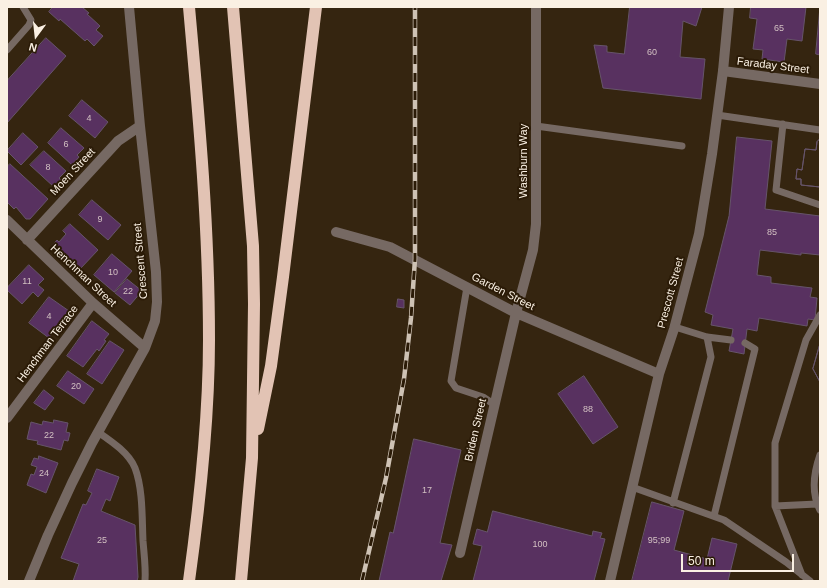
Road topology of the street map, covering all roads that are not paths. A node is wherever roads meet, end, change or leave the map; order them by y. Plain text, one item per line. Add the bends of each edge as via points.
1 (23, 7) edge
2 (129, 7) edge
3 (189, 7) edge
4 (233, 7) edge
5 (316, 7) edge
6 (536, 7) edge
7 (729, 7) edge
8 (7, 50) edge
9 (723, 71) junction
10 (820, 84) edge
11 (717, 115) junction
12 (783, 124) junction
13 (140, 126) junction
14 (536, 126) junction
15 (820, 130) edge
16 (682, 146) dead end
17 (820, 205) edge
18 (7, 220) edge
19 (336, 232) dead end
20 (27, 240) junction
21 (467, 287) junction
22 (94, 303) junction
23 (516, 313) junction
24 (820, 315) edge
25 (675, 327) junction
26 (708, 337) junction
27 (731, 340) dead end
28 (745, 343) dead end
29 (145, 348) junction
30 (659, 374) junction
31 (495, 404) junction
32 (7, 418) edge
33 (98, 432) junction
34 (820, 455) edge
35 (252, 458) junction
36 (632, 487) junction
37 (673, 502) junction
38 (775, 506) junction
39 (818, 507) edge
40 (714, 516) junction
41 (460, 553) dead end
42 (802, 575) junction
43 (29, 581) edge
44 (146, 581) edge
45 (189, 581) edge
46 (241, 581) edge
47 (610, 581) edge
48 (810, 581) edge

1 - 8 lane via 31,20
2 - 13 street, Crescent Street
3 - 45 highway via 202,151 208,258 209,341 204,445
4 - 35 highway via 253,246
5 - 35 highway via 271,366
6 - 14 street, Washburn Way
7 - 9 street, Prescott Street
9 - 10 street, Faraday Street
9 - 11 street, Prescott Street
11 - 12 lane
11 - 25 street, Prescott Street via 699,234
12 - 15 lane
12 - 17 lane via 776,190
13 - 20 street, Moen Street via 118,141
13 - 29 street, Crescent Street via 157,302 153,326
14 - 16 lane
14 - 23 street, Washburn Way via 536,224 533,250
18 - 20 street, Henchman Street
19 - 21 street, Garden Street via 390,247
20 - 22 street, Henchman Street
21 - 23 street, Garden Street
21 - 31 lane via 451,381 456,388
22 - 29 street, Henchman Street
22 - 32 street, Henchman Terrace
23 - 30 street, Garden Street
23 - 31 street, Briden Street
24 - 38 lane via 806,340 775,443
25 - 26 lane
25 - 30 street, Prescott Street
26 - 27 lane
26 - 37 lane via 711,356
28 - 40 lane via 755,349
29 - 33 street, Crescent Street
30 - 36 street, Prescott Street
31 - 41 street, Briden Street
33 - 43 street, Crescent Street via 48,534
33 - 44 lane via 114,442 134,467 141,505
34 - 39 lane via 814,479
35 - 46 highway
36 - 37 lane
36 - 47 street, Prescott Street
37 - 40 lane
38 - 39 lane
38 - 42 lane
40 - 42 lane via 724,520
42 - 48 lane

